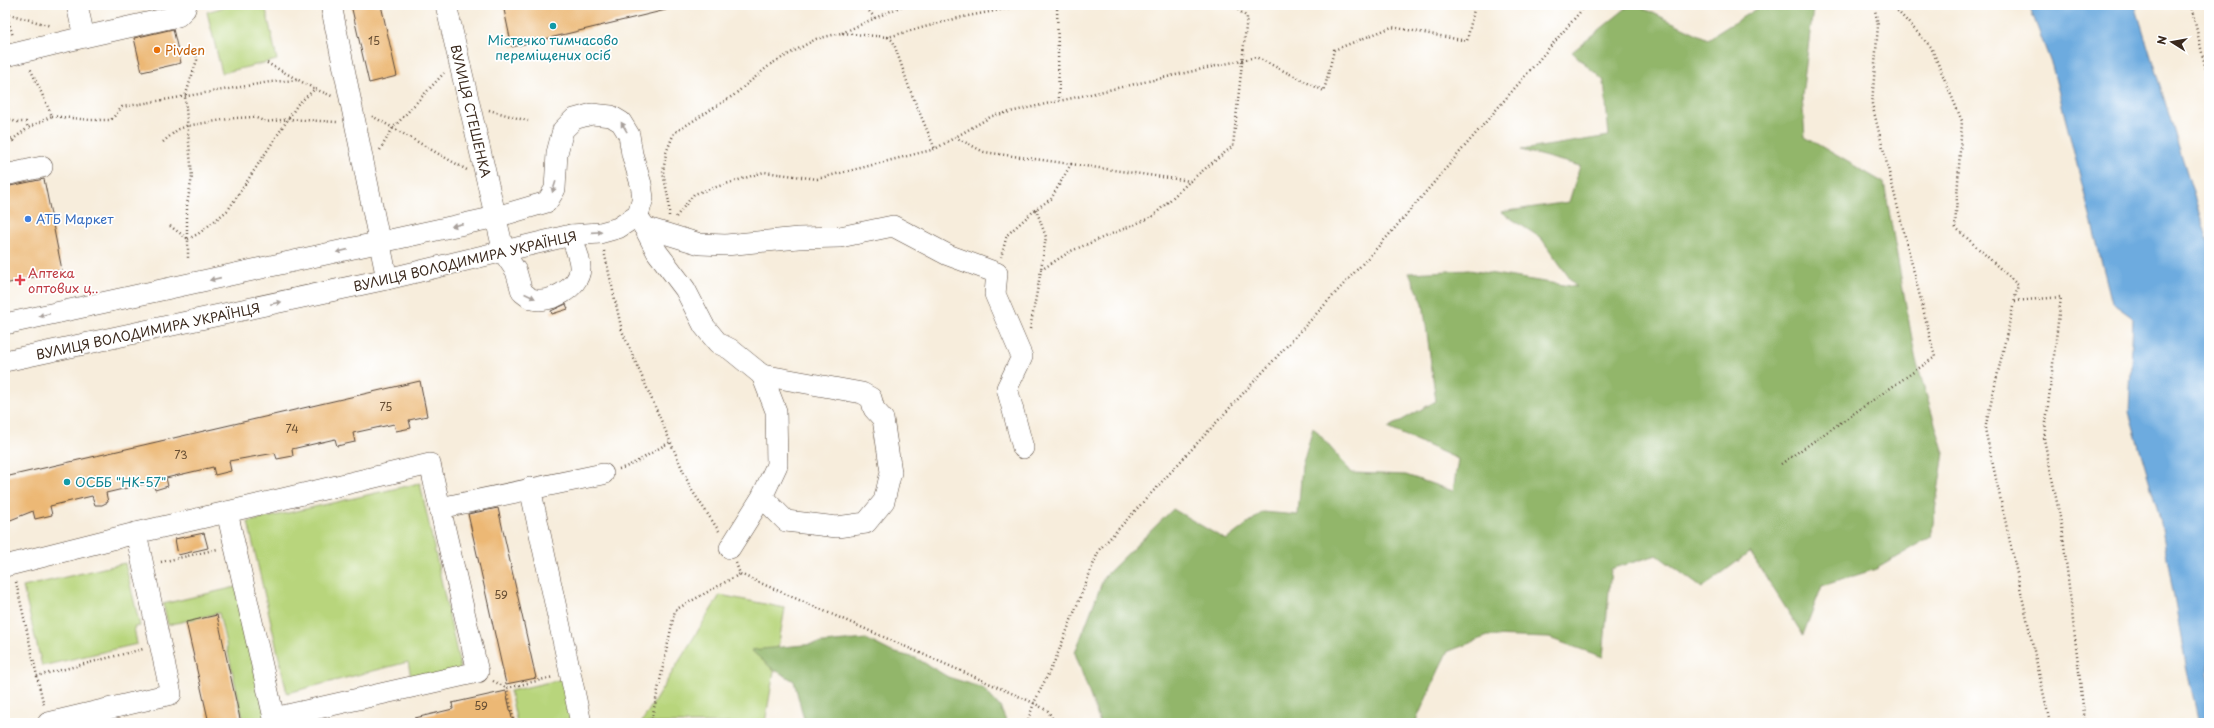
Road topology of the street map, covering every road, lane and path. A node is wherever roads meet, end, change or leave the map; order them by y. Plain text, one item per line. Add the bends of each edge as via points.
1 (77, 5) edge
2 (186, 5) edge
3 (331, 5) edge
4 (446, 5) edge
5 (864, 5) edge
6 (904, 5) edge
7 (1025, 5) edge
8 (1057, 5) edge
9 (1232, 5) edge
10 (1475, 5) edge
11 (1586, 5) edge
12 (1874, 5) edge
13 (1892, 5) edge
14 (2191, 5) edge
15 (6, 13) edge
16 (875, 18) junction
17 (841, 33) junction
18 (84, 37) junction
19 (888, 37) junction
20 (63, 42) junction
21 (195, 48) dead end
22 (13, 54) edge
23 (459, 60) junction
24 (1240, 60) junction
25 (267, 63) dead end
26 (32, 72) dead end
27 (298, 80) junction
28 (2209, 83) edge
29 (315, 89) junction
30 (185, 97) junction
31 (1060, 101) junction
32 (469, 104) junction
33 (5, 107) edge
34 (354, 113) junction
35 (52, 116) junction
36 (6, 118) edge
37 (288, 119) junction
38 (528, 121) dead end
39 (186, 126) junction
40 (28, 128) junction
41 (393, 128) junction
42 (5, 132) edge
43 (955, 136) junction
44 (12, 140) junction
45 (163, 142) dead end
46 (15, 143) dead end
47 (935, 149) junction
48 (1071, 164) junction
49 (42, 167) dead end
50 (366, 172) junction
51 (5, 175) edge
52 (486, 179) junction
53 (1190, 182) junction
54 (1036, 209) junction
55 (496, 217) junction
56 (648, 225) junction
57 (170, 226) dead end
58 (572, 235) junction
59 (188, 238) junction
60 (380, 242) junction
61 (504, 253) junction
62 (188, 258) dead end
63 (1041, 270) junction
64 (997, 273) junction
65 (388, 279) junction
66 (2014, 301) junction
67 (5, 324) edge
68 (1022, 356) junction
69 (5, 361) edge
70 (762, 375) junction
71 (671, 442) dead end
72 (1022, 448) dead end
73 (1781, 464) dead end
74 (603, 474) joint
75 (530, 488) junction
76 (762, 497) junction
77 (440, 508) junction
78 (227, 512) junction
79 (136, 533) junction
80 (234, 545) junction
81 (730, 548) dead end
82 (143, 566) junction
83 (740, 574) dead end
84 (13, 575) edge
85 (148, 648) dead end
86 (570, 674) junction
87 (37, 676) junction
88 (1034, 703) junction
89 (47, 718) edge
90 (299, 718) edge
91 (514, 723) edge
92 (581, 723) edge
93 (651, 723) edge
94 (1027, 723) edge
95 (1055, 723) edge
96 (2050, 723) edge
97 (2085, 723) edge

1 - 18 street
2 - 18 street via 178,16
3 - 34 street
4 - 23 street, ВУЛИЦЯ СТЕШЕНКА
5 - 16 path
6 - 16 path
7 - 19 path via 958,18
8 - 31 path
9 - 24 path via 1247,17
10 - 24 path via 1467,41 1392,27 1334,50 1324,91 1256,57
11 - 88 path via 1388,236 1099,550 1056,658
12 - 73 path via 1878,25 1872,104 1935,357
13 - 66 path via 1931,47 1962,121 1955,227 2018,285
14 - 28 path
15 - 20 path via 60,29
15 - 22 path via 12,35
16 - 17 path
17 - 19 path
17 - 56 path via 816,39 770,64 734,95 674,133 666,153 663,174 669,216
18 - 20 street
19 - 47 path via 893,41
20 - 22 street
21 - 30 path via 197,60
23 - 32 street, ВУЛИЦЯ СТЕШЕНКА
23 - 41 path via 437,79
24 - 31 path
24 - 53 path via 1232,146
25 - 27 path
26 - 35 path
27 - 29 path
27 - 30 path via 270,82
29 - 34 path
29 - 37 path via 298,104
30 - 35 path via 122,107 111,120
30 - 39 path
31 - 43 path via 992,116
32 - 38 path
32 - 52 street, ВУЛИЦЯ СТЕШЕНКА
33 - 36 path
34 - 37 path
34 - 41 path
34 - 50 street
35 - 40 path
36 - 40 path via 26,122
37 - 39 path via 266,122 254,118 235,118
37 - 59 path via 228,210
39 - 45 path
39 - 59 path via 192,177 187,204
40 - 44 path
41 - 50 path
41 - 52 path via 461,168
42 - 44 path
43 - 47 path
43 - 48 path via 984,152
44 - 46 path
47 - 56 path via 817,179 764,172 694,194
48 - 53 path
48 - 54 path via 1051,200
49 - 51 street
50 - 60 street
52 - 55 street, ВУЛИЦЯ СТЕШЕНКА
53 - 63 path via 1152,217 1071,252
54 - 63 path via 1046,237
54 - 64 path via 1007,235
56 -> 55 street via 629,136 621,122 611,116 592,114 574,119 563,130 557,153 555,188 547,202
55 -> 60 street
55 - 61 street, ВУЛИЦЯ СТЕШЕНКА
58 -> 56 street, ВУЛИЦЯ ВОЛОДИМИРА УКРАЇНЦЯ
56 - 64 street via 700,244 840,237 893,226 948,255
56 - 70 street via 657,252 686,289 704,326 718,343 730,349
57 - 59 path
58 - 61 street, ВУЛИЦЯ ВОЛОДИМИРА УКРАЇНЦЯ
61 -> 58 street via 516,271 522,292 532,299 544,299 568,291 575,284 580,268
59 - 62 path
60 - 65 street
60 -> 67 street
61 - 65 street, ВУЛИЦЯ ВОЛОДИМИРА УКРАЇНЦЯ
63 - 68 path via 1032,322
64 - 68 street via 995,294
69 -> 65 street, ВУЛИЦЯ ВОЛОДИМИРА УКРАЇНЦЯ
66 - 96 path via 1985,429
66 - 97 path via 2062,297 2044,439 2062,527
68 - 72 street via 1007,388
70 - 76 street via 776,411 777,465
70 - 76 street via 862,393 871,398 874,409 883,419 891,472 884,502 866,523 837,527 786,521
71 - 74 path via 652,451 633,465
74 - 75 street
75 - 77 street
75 - 86 street
76 - 81 street
77 - 78 street via 430,464
77 - 90 street via 478,672
78 - 79 street
78 - 80 street
79 - 82 street
79 - 84 street
80 - 82 path
80 - 90 street via 274,718
82 - 89 street via 171,694
83 - 93 path via 675,610
84 - 87 path
85 - 87 path
86 - 91 path via 506,688
86 - 92 street
87 - 89 path
88 - 94 path
88 - 95 path via 1048,711

